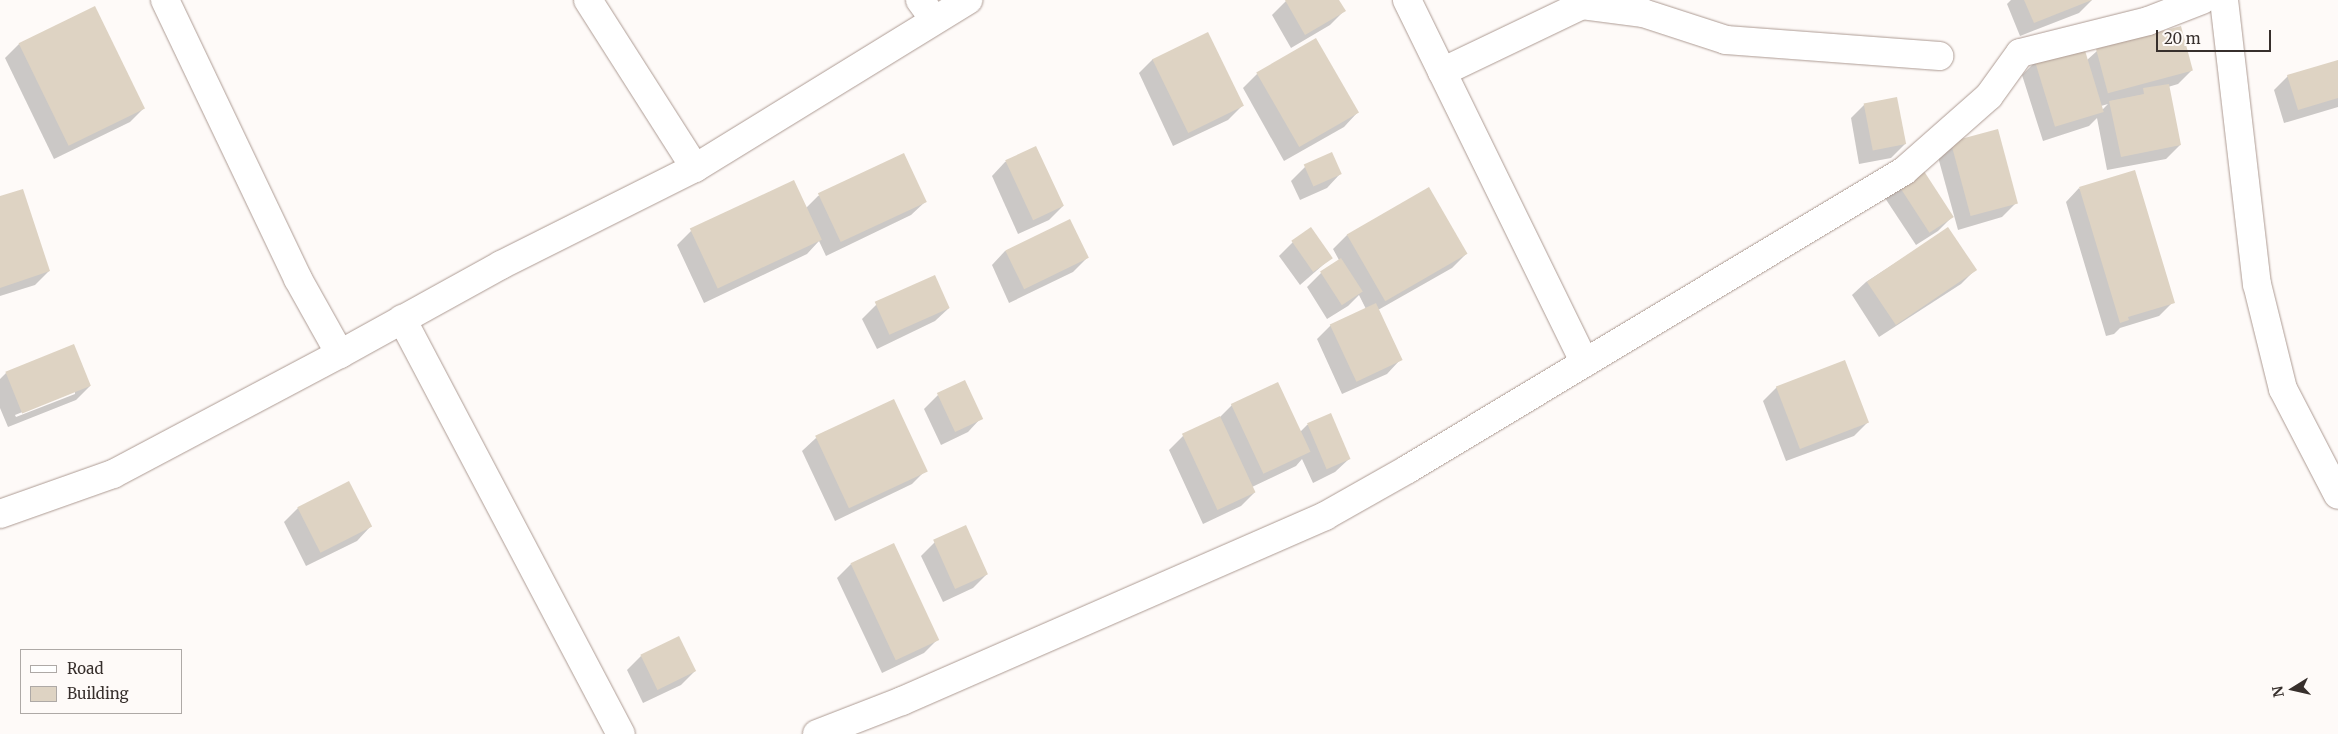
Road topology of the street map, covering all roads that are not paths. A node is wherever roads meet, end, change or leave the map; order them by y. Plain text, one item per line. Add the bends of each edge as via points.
1 (165, 0) edge
2 (588, 0) edge
3 (968, 0) edge
4 (1407, 0) edge
5 (2202, 0) edge
6 (2224, 0) edge
7 (934, 6) edge
8 (1939, 56) dead end
9 (1442, 72) junction
10 (695, 168) junction
11 (402, 319) junction
12 (340, 354) junction
13 (1585, 363) junction
14 (2338, 495) edge
15 (0, 514) edge
16 (620, 734) edge
17 (818, 734) edge

1 - 12 street via 298,279
2 - 10 street
3 - 7 street
4 - 9 street
5 - 13 street via 2148,21 2020,53 1988,96 1904,171
6 - 14 street via 2257,284 2283,389
7 - 10 street
8 - 9 street via 1726,40 1644,13 1582,5
9 - 13 street
10 - 11 street via 516,256
11 - 12 street
11 - 16 street
12 - 15 street via 113,474
13 - 17 street via 1325,516 902,701

